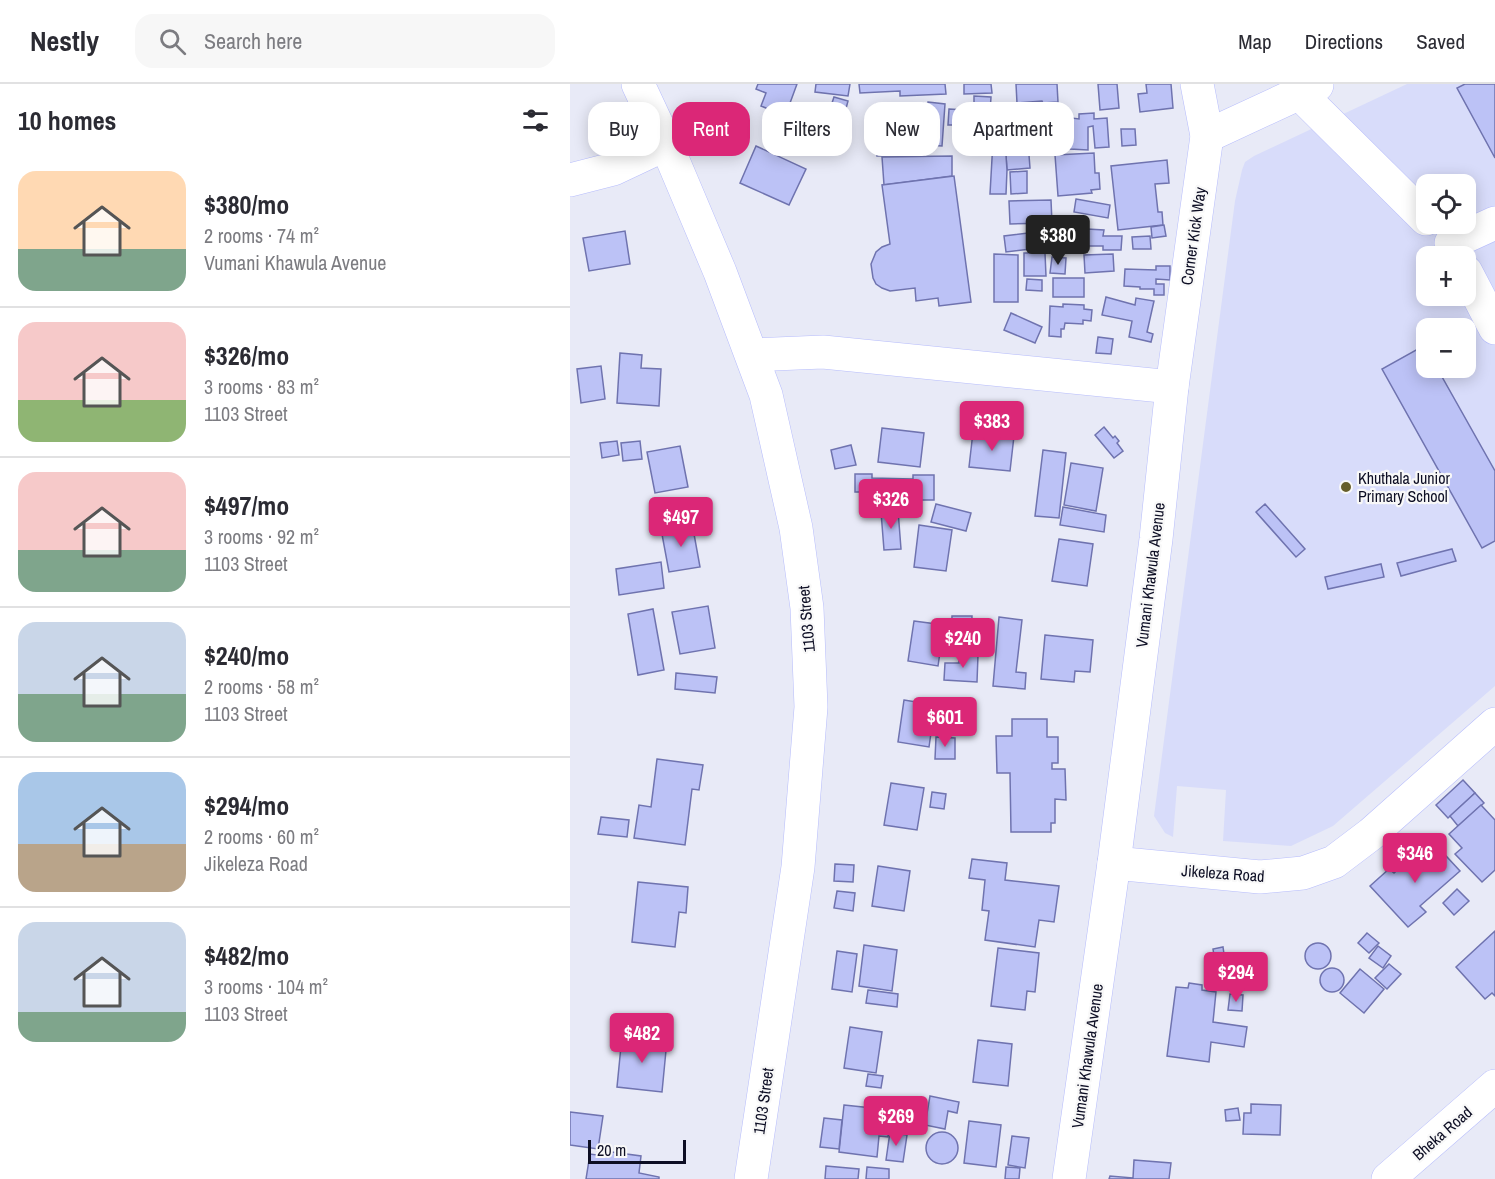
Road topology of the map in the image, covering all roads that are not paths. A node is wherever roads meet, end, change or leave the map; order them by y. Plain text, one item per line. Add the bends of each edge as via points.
1 (638, 84) edge
2 (1197, 84) edge
3 (1309, 89) edge
4 (1207, 136) junction
5 (666, 144) junction
6 (570, 180) edge
7 (1416, 208) edge
8 (1495, 223) edge
9 (1456, 246) edge
10 (1476, 294) edge
11 (1495, 328) edge
12 (752, 355) junction
13 (1172, 387) junction
14 (1495, 724) edge
15 (1114, 863) junction
16 (1495, 1086) edge
17 (751, 1179) edge
18 (1069, 1179) edge
19 (1388, 1179) edge

1 - 5 street, 1103 Street
2 - 4 street, Corner Kick Way
3 - 4 street
3 - 7 street
4 - 13 street, Corner Kick Way
5 - 6 street via 613,169
5 - 12 street, 1103 Street
8 - 9 street
10 - 11 street
12 - 13 street via 823,352
12 - 17 street, 1103 Street via 766,395 796,528 807,608 811,707 798,867
13 - 15 street, Vumani Khawula Avenue
14 - 15 street, Jikeleza Road via 1334,862 1303,873 1260,877
15 - 18 street, Vumani Khawula Avenue
16 - 19 street, Bheka Road

